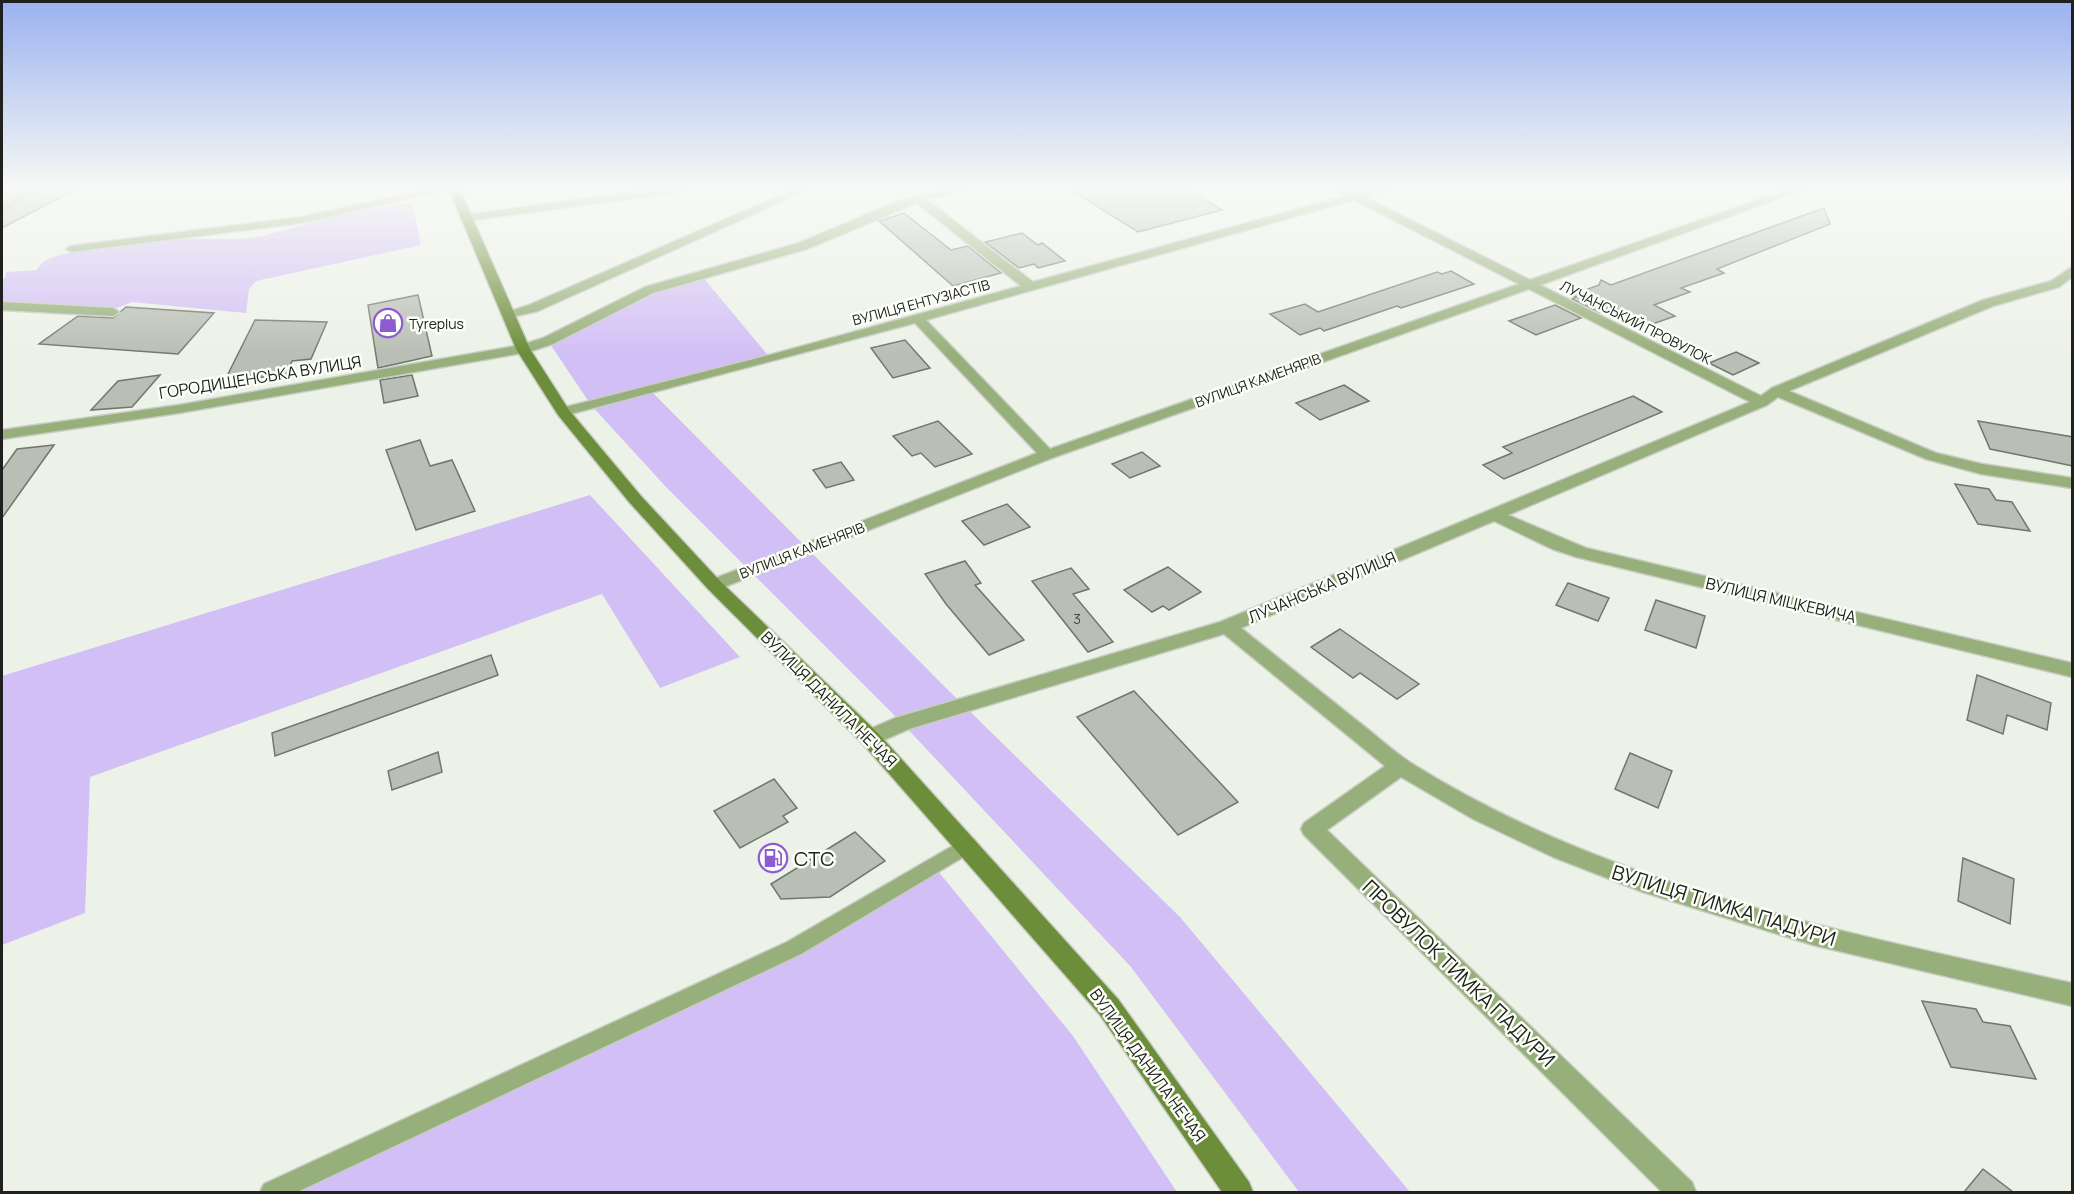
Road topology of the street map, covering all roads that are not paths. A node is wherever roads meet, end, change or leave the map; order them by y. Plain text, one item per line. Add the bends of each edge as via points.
1 (121, 243) edge
2 (476, 243) edge
3 (683, 243) edge
4 (810, 243) edge
5 (975, 243) edge
6 (1190, 243) edge
7 (1446, 243) edge
8 (1648, 243) edge
9 (71, 249) dead end
10 (2073, 271) edge
11 (1529, 284) junction
12 (1031, 287) junction
13 (2, 306) edge
14 (113, 312) dead end
15 (508, 314) junction
16 (917, 318) junction
17 (523, 349) junction
18 (1777, 391) junction
19 (1762, 402) junction
20 (563, 412) junction
21 (2, 435) edge
22 (1047, 455) junction
23 (2073, 483) edge
24 (1495, 515) junction
25 (714, 585) junction
26 (1227, 627) junction
27 (2073, 670) edge
28 (870, 738) junction
29 (1400, 766) junction
30 (968, 845) junction
31 (2073, 995) edge
32 (272, 1192) edge
33 (1239, 1192) edge
34 (1682, 1192) edge

1 - 9 lane
2 - 15 main road, ВУЛИЦЯ ДАНИЛА НЕЧАЯ
3 - 15 street via 533,308
4 - 17 street, ГОРОДИЩЕНСЬКА ВУЛИЦЯ via 650,290 548,341
5 - 12 street
6 - 12 street, ВУЛИЦЯ ЕНТУЗІАСТІВ
7 - 11 street, ЛУЧАНСЬКИЙ ПРОВУЛОК
8 - 11 street, ВУЛИЦЯ КАМЕНЯРІВ
10 - 18 street, ЛУЧАНСЬКА ВУЛИЦЯ via 2055,284 1988,303
11 - 19 street, ЛУЧАНСЬКИЙ ПРОВУЛОК
11 - 22 street, ВУЛИЦЯ КАМЕНЯРІВ
12 - 16 street, ВУЛИЦЯ ЕНТУЗІАСТІВ
13 - 14 street
15 - 17 main road, ВУЛИЦЯ ДАНИЛА НЕЧАЯ
16 - 20 street, ВУЛИЦЯ ЕНТУЗІАСТІВ
16 - 22 street
17 - 20 main road, ВУЛИЦЯ ДАНИЛА НЕЧАЯ
17 - 21 street, ГОРОДИЩЕНСЬКА ВУЛИЦЯ via 178,409
18 - 19 street, ЛУЧАНСЬКА ВУЛИЦЯ
18 - 23 street via 1931,456 1981,469
19 - 24 street, ЛУЧАНСЬКА ВУЛИЦЯ
20 - 25 main road, ВУЛИЦЯ ДАНИЛА НЕЧАЯ
22 - 25 street, ВУЛИЦЯ КАМЕНЯРІВ
24 - 26 street, ЛУЧАНСЬКА ВУЛИЦЯ
24 - 27 street, ВУЛИЦЯ МІЦКЕВИЧА via 1582,553
25 - 28 main road, ВУЛИЦЯ ДАНИЛА НЕЧАЯ
26 - 28 street, ЛУЧАНСЬКА ВУЛИЦЯ via 902,723
26 - 29 street, ВУЛИЦЯ ТИМКА ПАДУРИ
28 - 30 main road, ВУЛИЦЯ ДАНИЛА НЕЧАЯ
29 - 31 street, ВУЛИЦЯ ТИМКА ПАДУРИ via 1509,827 1666,891 1789,929
29 - 34 street, ПРОВУЛОК ТИМКА ПАДУРИ via 1312,829
30 - 32 lane via 794,948
30 - 33 main road, ВУЛИЦЯ ДАНИЛА НЕЧАЯ via 1109,1007

